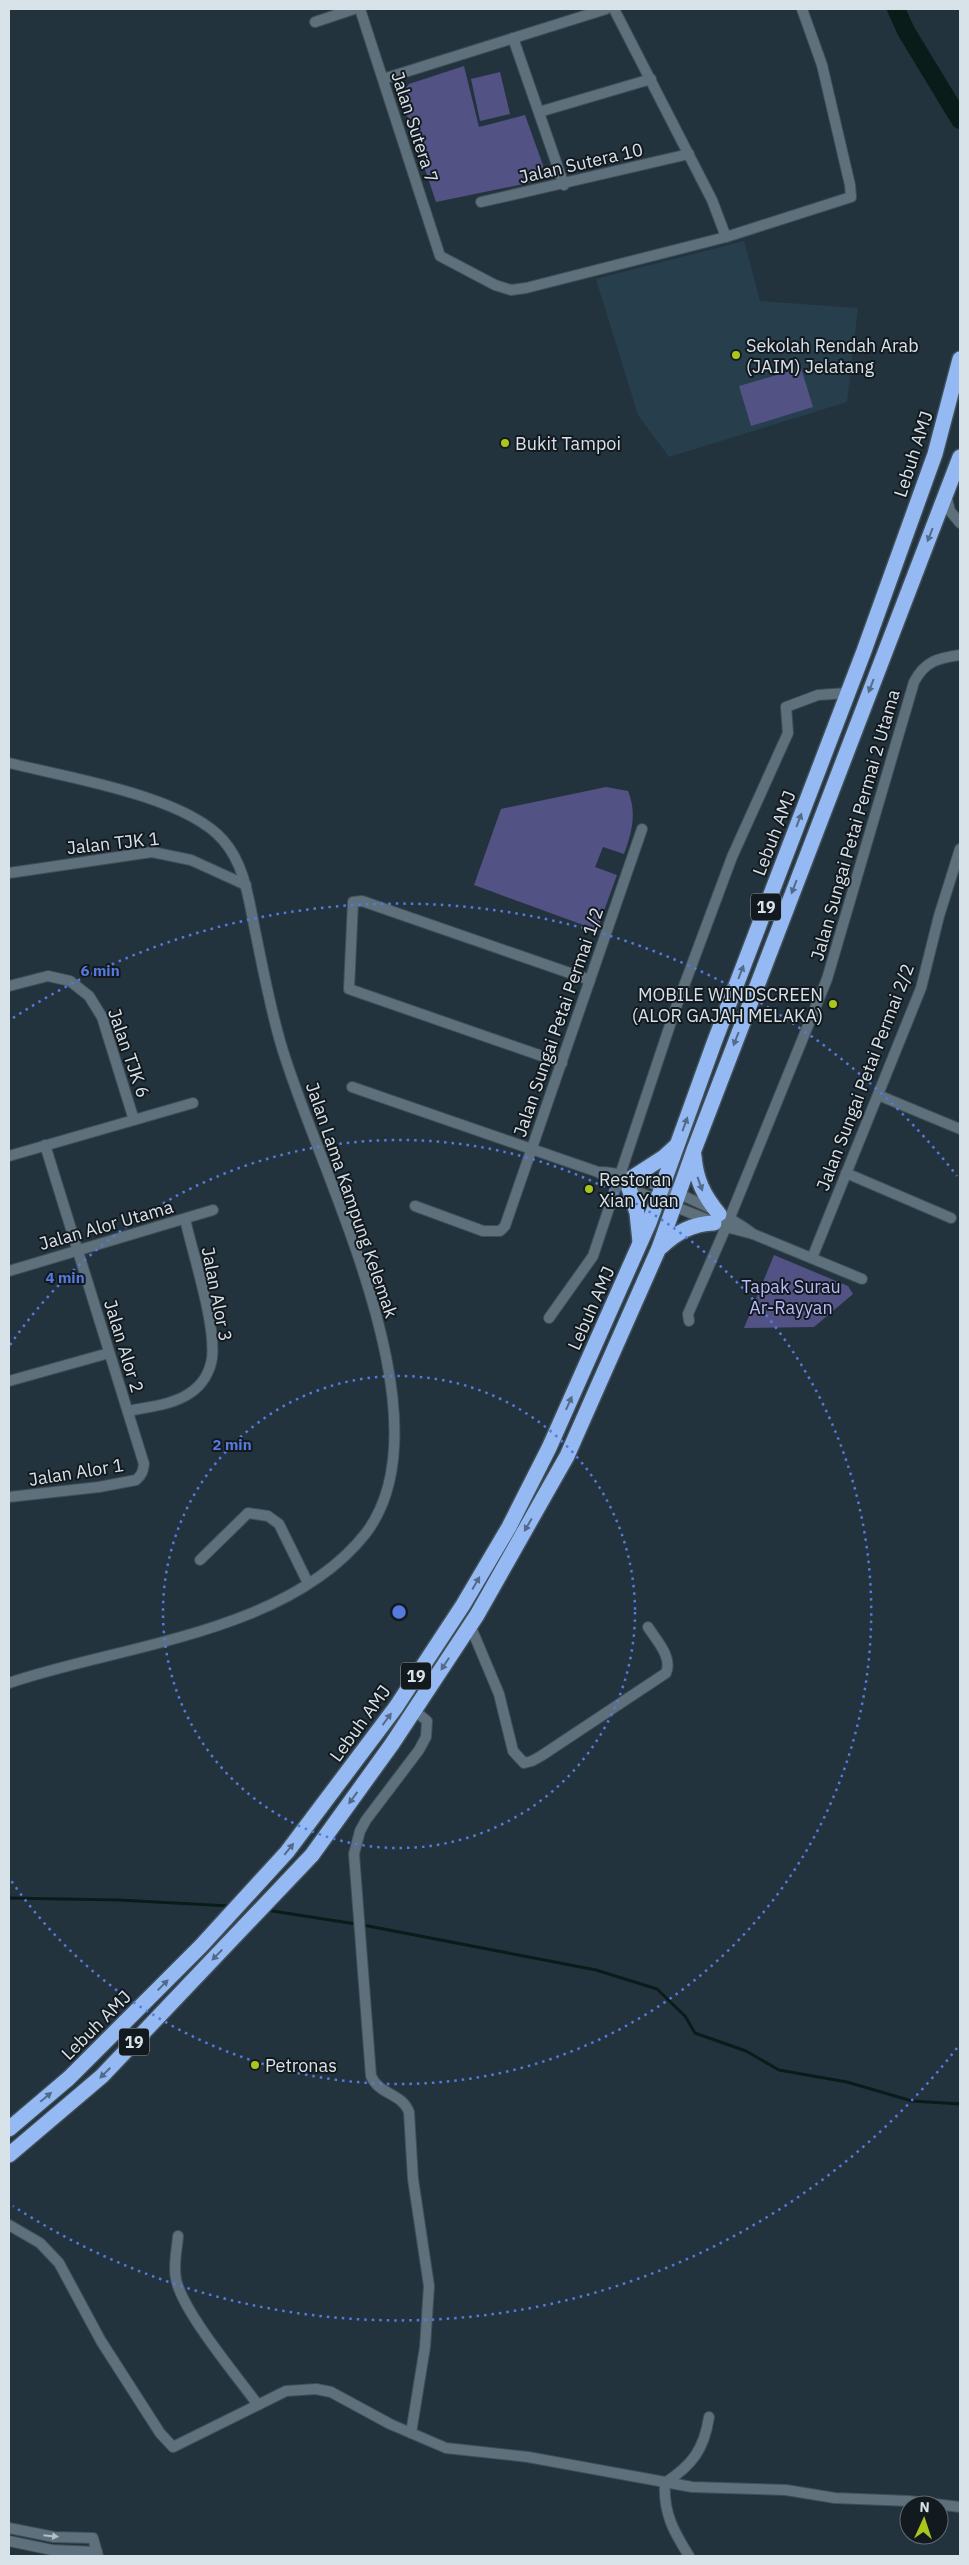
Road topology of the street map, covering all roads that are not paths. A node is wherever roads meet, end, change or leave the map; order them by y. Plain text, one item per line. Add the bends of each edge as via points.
1 (354, 9) edge
2 (360, 9) edge
3 (606, 9) edge
4 (614, 9) edge
5 (802, 9) edge
6 (316, 22) dead end
7 (513, 38) junction
8 (651, 79) junction
9 (383, 80) junction
10 (539, 112) junction
11 (689, 154) junction
12 (564, 185) junction
13 (481, 202) dead end
14 (726, 237) junction
15 (960, 359) edge
16 (960, 456) edge
17 (946, 494) junction
18 (960, 523) edge
19 (960, 655) edge
20 (847, 694) junction
21 (9, 763) edge
22 (642, 829) dead end
23 (960, 849) edge
24 (9, 873) edge
25 (246, 885) junction
26 (590, 980) junction
27 (9, 986) edge
28 (562, 1063) junction
29 (352, 1087) dead end
30 (878, 1095) junction
31 (193, 1103) dead end
32 (134, 1120) junction
33 (960, 1128) edge
34 (677, 1145) junction
35 (45, 1146) junction
36 (532, 1149) junction
37 (694, 1150) junction
38 (9, 1156) edge
39 (846, 1173) junction
40 (625, 1181) junction
41 (660, 1194) junction
42 (677, 1200) junction
43 (414, 1206) dead end
44 (213, 1210) dead end
45 (951, 1218) dead end
46 (185, 1219) junction
47 (722, 1221) junction
48 (640, 1246) junction
49 (659, 1248) junction
50 (77, 1250) junction
51 (812, 1258) junction
52 (9, 1271) edge
53 (862, 1279) dead end
54 (549, 1318) dead end
55 (689, 1321) dead end
56 (109, 1353) junction
57 (9, 1381) edge
58 (128, 1412) junction
59 (144, 1470) joint
60 (9, 1497) edge
61 (200, 1560) dead end
62 (308, 1583) junction
63 (470, 1625) junction
64 (648, 1627) dead end
65 (9, 1683) edge
66 (414, 1710) junction
67 (9, 2129) edge
68 (9, 2155) edge
69 (9, 2225) edge
70 (178, 2236) dead end
71 (258, 2405) junction
72 (709, 2417) dead end
73 (411, 2433) junction
74 (664, 2484) junction
75 (960, 2507) edge
76 (9, 2528) edge
77 (9, 2541) edge
78 (98, 2554) edge
79 (689, 2556) edge

1 - 6 street
2 - 9 street, Jalan Sutera 7
3 - 7 street
4 - 8 street
5 - 14 street via 822,65 850,197
7 - 9 street
7 - 10 street
8 - 10 street
8 - 11 street
9 - 14 street, Jalan Sutera 7 via 440,256 495,285 511,290 526,288
10 - 12 street
11 - 12 street, Jalan Sutera 10
11 - 14 street
12 - 13 street, Jalan Sutera 10
15 - 20 highway, Lebuh AMJ / 19 via 935,454
16 - 17 highway, Lebuh AMJ / 19
17 - 18 street via 950,511
17 -> 37 highway, Lebuh AMJ / 19
19 - 47 street, Jalan Sungai Petai Permai 2 Utama via 927,664 912,691 827,979
34 -> 20 highway, Lebuh AMJ / 19
20 - 40 street via 818,695 786,707 788,733 732,857 675,1010
21 - 25 street, Jalan Lama Kampung Kelemak via 127,792 193,816 221,837 232,850
22 - 26 street, Jalan Sungai Petai Permai 1/2
23 - 30 street, Jalan Sungai Petai Permai 2/2 via 921,988
24 - 25 street, Jalan TJK 1 via 152,852 191,860
25 - 62 street, Jalan Lama Kampung Kelemak via 281,1044 377,1310 392,1394 392,1459 377,1513 353,1548
26 - 28 street, Jalan Sungai Petai Permai 1/2
26 - 28 street via 362,901 353,902 349,989
27 - 32 street, Jalan TJK 6 via 48,976 70,981 89,996 102,1017
28 - 36 street, Jalan Sungai Petai Permai 1/2
29 - 36 street
30 - 33 street
30 - 39 street, Jalan Sungai Petai Permai 2/2
31 - 32 street
32 - 35 street
34 - 40 highway via 664,1158
34 - 41 highway, Lebuh AMJ / 19
35 - 38 street
35 - 50 street, Jalan Alor 2
36 - 40 street
36 - 43 street, Jalan Sungai Petai Permai 1/2 via 505,1226 500,1231 483,1231
37 - 42 highway, Lebuh AMJ / 19
37 -> 47 highway via 700,1186
39 - 45 street
39 - 51 street, Jalan Sungai Petai Permai 2/2
40 - 41 street
40 - 48 highway via 637,1213
40 - 54 street via 593,1256
41 - 42 street
41 - 48 highway, Lebuh AMJ / 19
42 - 47 street
42 - 49 highway, Lebuh AMJ / 19
44 - 46 street, Jalan Alor Utama
46 - 50 street, Jalan Alor Utama
46 - 58 street, Jalan Alor 3 via 212,1333 210,1366 191,1393
47 - 49 highway via 684,1229
47 - 51 street
47 - 55 street, Jalan Sungai Petai Permai 2 Utama via 688,1314
67 -> 48 highway, Lebuh AMJ / 19 via 69,2078 257,1886 342,1781 396,1707 463,1605 509,1527 549,1448
49 -> 63 highway, Lebuh AMJ / 19 via 567,1456
50 - 52 street, Jalan Alor Utama
50 - 56 street, Jalan Alor 2
51 - 53 street
56 - 57 street
56 - 58 street, Jalan Alor 2
58 - 59 street, Jalan Alor 2
59 - 60 street, Jalan Alor 1 via 136,1480
61 - 62 street via 248,1513 268,1516 279,1524
62 - 65 street, Jalan Lama Kampung Kelemak via 207,1630
63 - 64 street via 499,1694 513,1751 524,1762 532,1762 666,1674 666,1657
63 -> 66 highway, Lebuh AMJ / 19
66 -> 68 highway, Lebuh AMJ / 19 via 312,1855 102,2076
66 - 73 street via 427,1721 426,1737 366,1820 354,1854 371,2076 374,2084 406,2104 409,2112 414,2186 427,2268 429,2308
69 - 71 street via 51,2252 60,2263 101,2341 173,2448
70 - 71 street via 175,2265 179,2290 200,2326
71 - 73 street via 286,2391 316,2389 339,2395
72 - 74 street via 706,2435 697,2453 686,2469
73 - 74 street via 446,2448 528,2457
74 - 75 street via 714,2489 786,2490 834,2498
74 - 79 street via 666,2513
76 -> 78 street via 54,2536 94,2538
77 - 78 street via 52,2550

